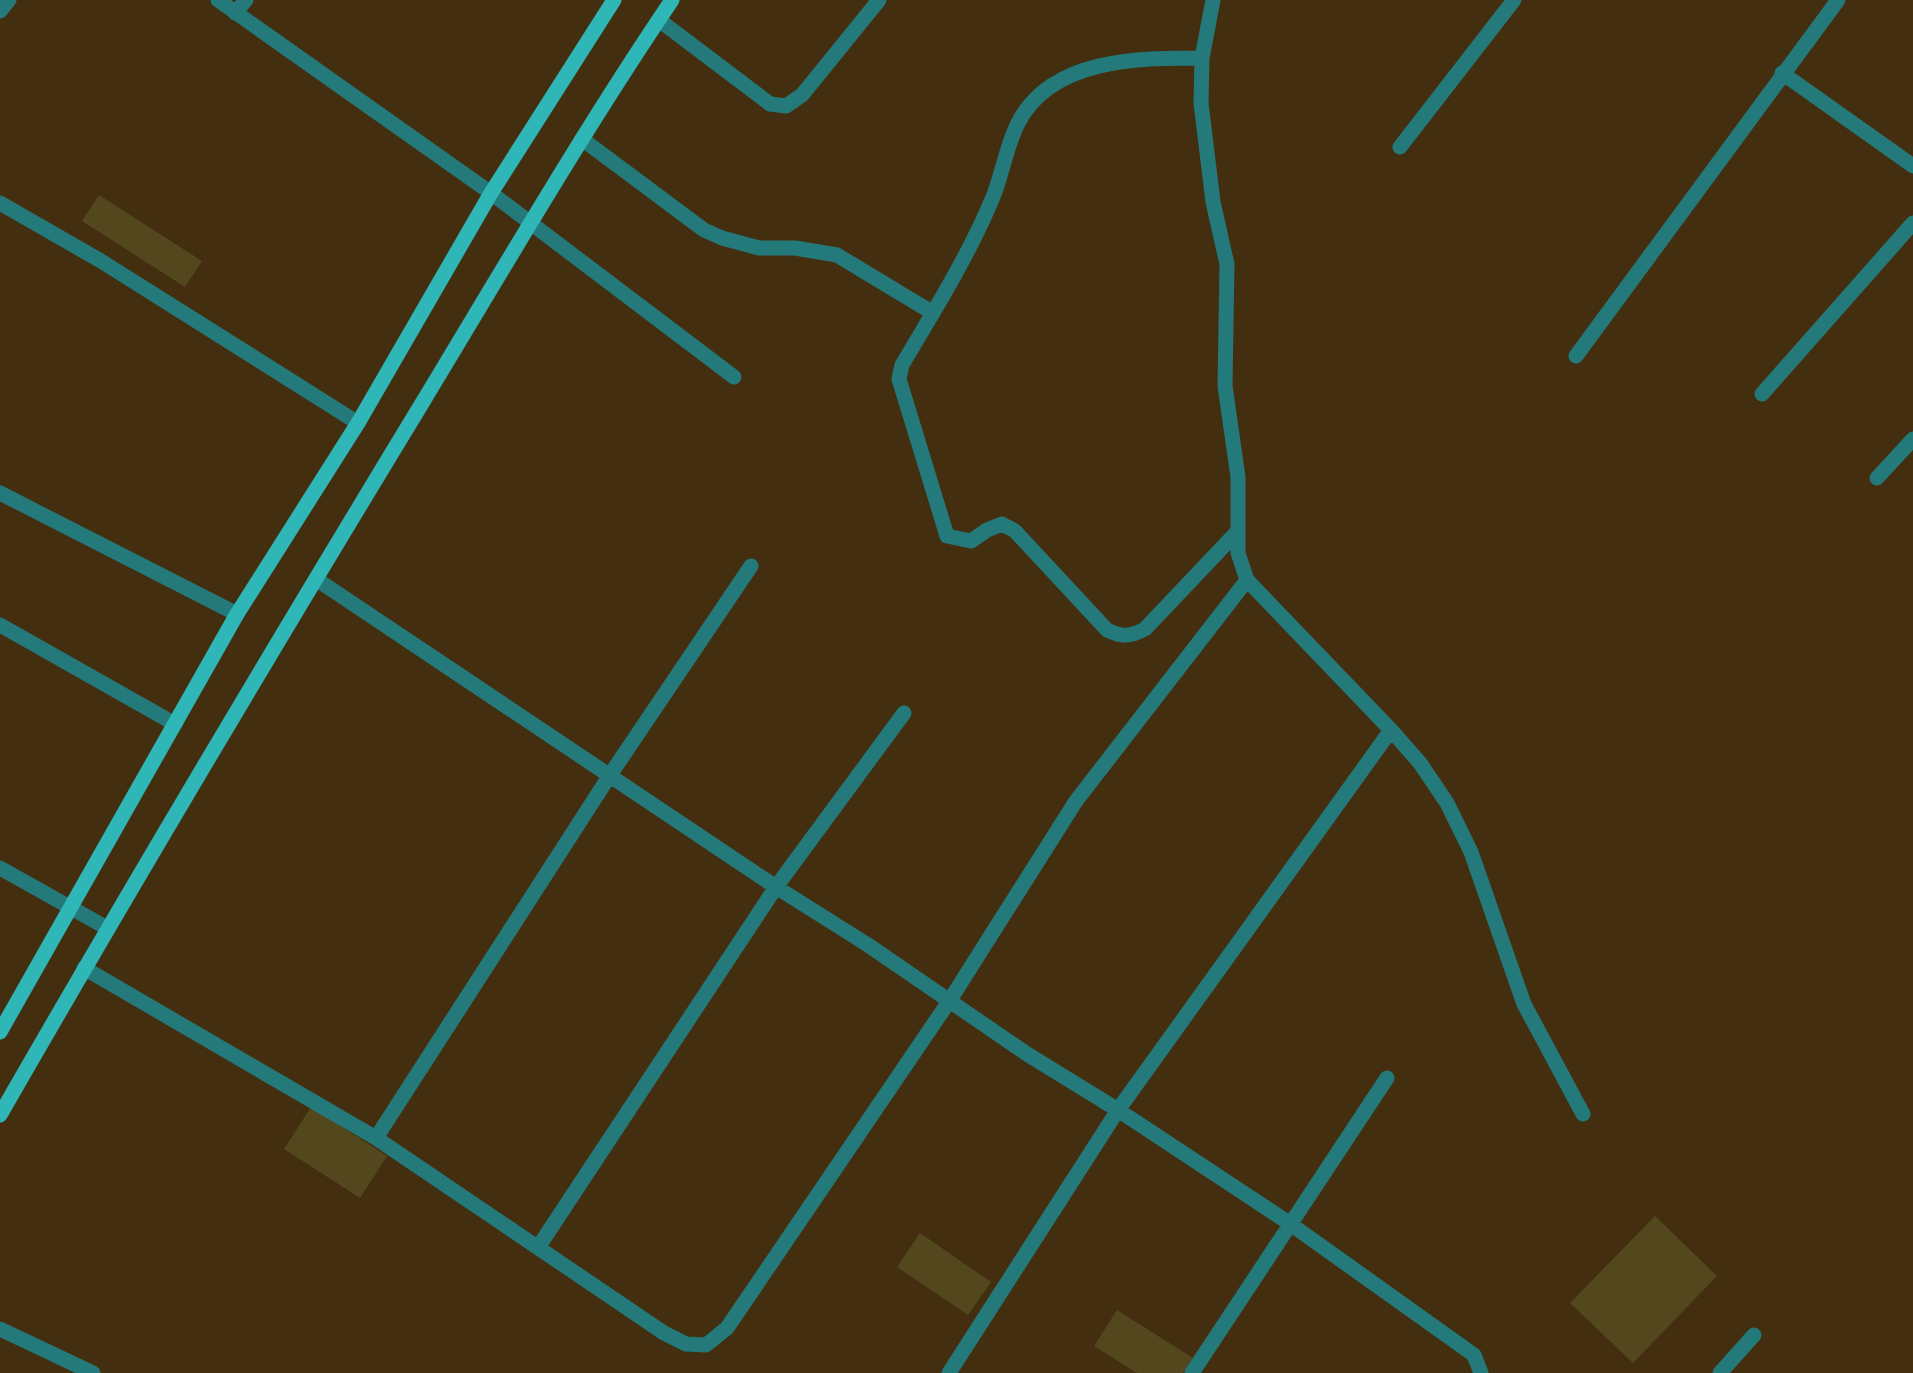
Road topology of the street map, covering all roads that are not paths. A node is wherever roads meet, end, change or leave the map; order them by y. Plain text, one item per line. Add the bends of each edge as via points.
1 (9, 0) edge
2 (218, 0) edge
3 (246, 0) edge
4 (614, 0) edge
5 (672, 0) edge
6 (879, 0) edge
7 (1213, 0) edge
8 (1514, 0) edge
9 (1838, 0) edge
10 (0, 11) edge
11 (235, 13) junction
12 (658, 20) junction
13 (1202, 58) junction
14 (1782, 74) junction
15 (582, 139) junction
16 (1400, 147) dead end
17 (1913, 166) edge
18 (491, 193) junction
19 (0, 203) edge
20 (1913, 222) edge
21 (532, 223) junction
22 (933, 313) junction
23 (1576, 356) dead end
24 (734, 377) dead end
25 (1762, 394) dead end
26 (358, 423) junction
27 (1913, 439) edge
28 (1877, 478) dead end
29 (0, 492) edge
30 (1237, 532) junction
31 (751, 566) dead end
32 (316, 579) junction
33 (1247, 580) junction
34 (237, 614) junction
35 (0, 625) edge
36 (904, 713) dead end
37 (175, 724) junction
38 (1391, 730) junction
39 (610, 775) junction
40 (0, 868) edge
41 (776, 887) junction
42 (70, 909) junction
43 (107, 928) junction
44 (84, 968) junction
45 (950, 1000) junction
46 (0, 1032) edge
47 (1387, 1078) dead end
48 (1118, 1110) junction
49 (1583, 1114) dead end
50 (0, 1116) edge
51 (376, 1138) junction
52 (1289, 1223) junction
53 (539, 1246) junction
54 (0, 1329) edge
55 (1754, 1335) dead end
56 (93, 1373) edge
57 (949, 1373) edge
58 (1192, 1373) edge
59 (1481, 1373) edge
60 (1720, 1373) edge

1 - 10 street
2 - 11 street
3 - 11 street
4 - 18 main road
5 - 12 main road
6 - 12 street via 802,95 786,106 770,104
7 - 13 street
8 - 16 street
9 - 14 street
11 - 18 street
12 - 15 main road
13 - 22 street via 1138,58 1065,78 1040,96 1020,120 1008,145 993,197
13 - 30 street via 1204,148 1227,264 1225,386 1238,477
14 - 17 street
14 - 23 street
15 - 21 main road
15 - 22 street via 713,234 759,248 795,248 837,255
18 - 21 street
18 - 26 main road
19 - 26 street via 101,261
20 - 25 street
21 - 24 street
21 - 32 main road
22 - 30 street via 902,365 899,379 947,536 971,541 1002,524 1014,531 1107,630 1121,636 1145,629
26 - 34 main road
27 - 28 street
29 - 34 street
30 - 33 street via 1238,553
31 - 39 street
32 - 39 street
32 - 43 main road
33 - 38 street
33 - 45 street via 1076,801
34 - 37 main road
35 - 37 street
36 - 41 street
37 - 42 main road
38 - 48 street
38 - 49 street via 1447,803 1471,852 1524,1004
39 - 41 street
39 - 51 street
40 - 42 street
41 - 45 street
41 - 53 street
42 - 43 street
42 - 46 main road
43 - 44 main road
44 - 50 main road
44 - 51 street
45 - 48 street
45 - 53 street via 728,1328 706,1346 686,1344 664,1333
47 - 52 street
48 - 52 street
48 - 57 street
51 - 53 street
52 - 58 street
52 - 59 street via 1474,1355
54 - 56 street
55 - 60 street

